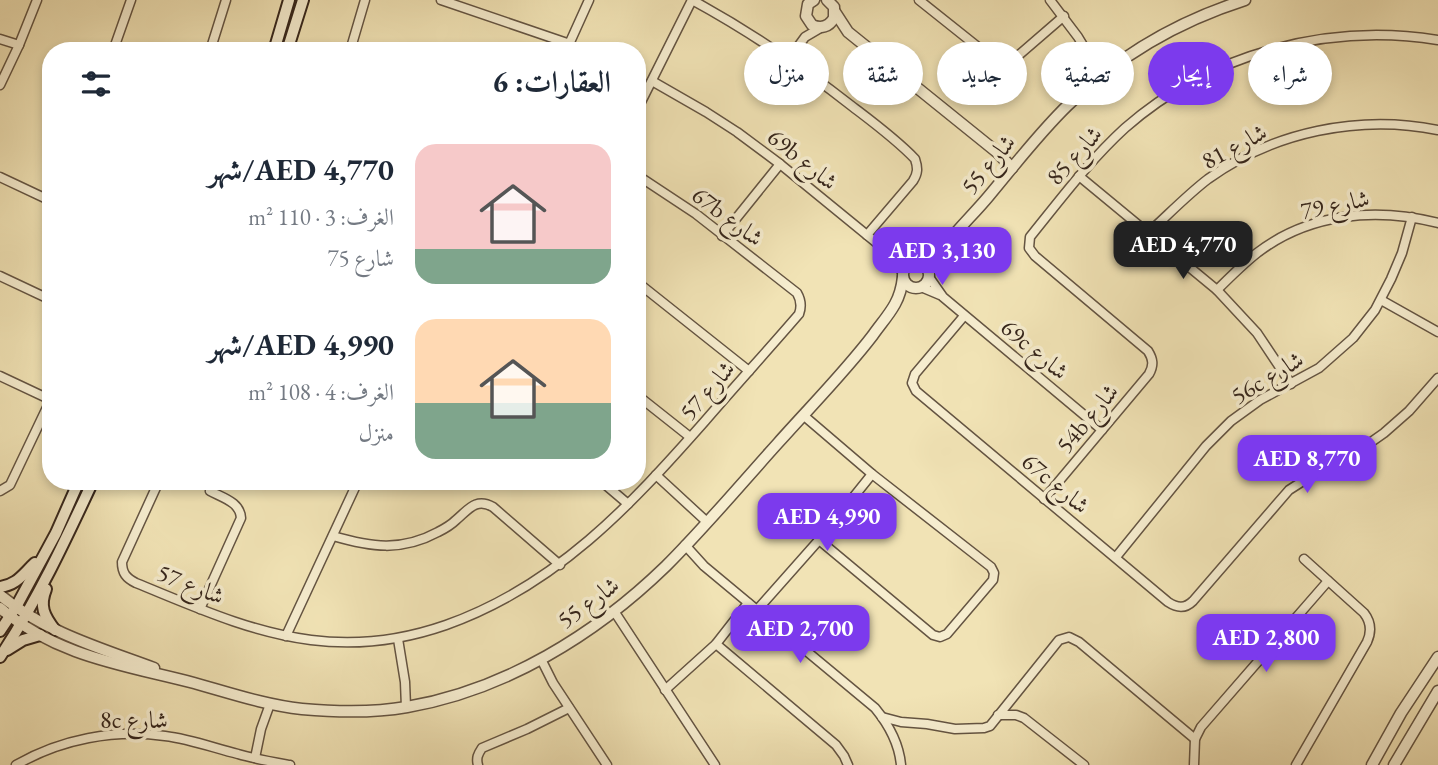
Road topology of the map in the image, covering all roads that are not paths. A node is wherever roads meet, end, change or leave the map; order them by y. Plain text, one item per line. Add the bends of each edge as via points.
1 (37, 0) edge
2 (131, 0) edge
3 (226, 0) edge
4 (289, 0) edge
5 (303, 0) edge
6 (365, 0) edge
7 (441, 0) edge
8 (589, 0) edge
9 (692, 0) edge
10 (798, 0) edge
11 (814, 0) edge
12 (919, 0) edge
13 (1050, 0) edge
14 (1245, 0) edge
15 (833, 5) edge
16 (806, 15) junction
17 (1063, 16) junction
18 (825, 26) junction
19 (848, 32) junction
20 (0, 39) edge
21 (1438, 40) edge
22 (116, 42) edge
23 (213, 42) edge
24 (277, 42) edge
25 (290, 42) edge
26 (353, 42) edge
27 (552, 42) edge
28 (571, 42) edge
29 (762, 42) edge
30 (800, 42) joint
31 (1080, 42) edge
32 (19, 45) junction
33 (1134, 53) edge
34 (652, 81) junction
35 (0, 85) edge
36 (829, 89) edge
37 (646, 93) edge
38 (1068, 105) edge
39 (1438, 130) edge
40 (780, 164) junction
41 (1014, 166) junction
42 (1079, 176) junction
43 (0, 177) edge
44 (646, 181) edge
45 (42, 197) edge
46 (1412, 216) junction
47 (1438, 223) edge
48 (1148, 233) junction
49 (867, 235) junction
50 (722, 236) junction
51 (942, 248) junction
52 (889, 253) junction
53 (914, 262) junction
54 (903, 275) junction
55 (929, 275) junction
56 (0, 276) edge
57 (920, 287) junction
58 (646, 289) edge
59 (793, 290) joint
60 (1217, 290) junction
61 (42, 296) edge
62 (943, 297) junction
63 (1381, 300) junction
64 (895, 305) junction
65 (964, 316) junction
66 (1438, 332) edge
67 (1152, 360) joint
68 (749, 370) junction
69 (0, 376) edge
70 (1438, 378) edge
71 (1291, 384) junction
72 (42, 396) edge
73 (646, 402) edge
74 (803, 415) junction
75 (42, 419) edge
76 (1102, 430) junction
77 (690, 438) junction
78 (872, 474) junction
79 (656, 475) junction
80 (646, 485) edge
81 (75, 490) edge
82 (89, 490) edge
83 (155, 490) edge
84 (354, 490) edge
85 (612, 490) edge
86 (642, 490) edge
87 (0, 491) edge
88 (210, 491) dead end
89 (1044, 499) junction
90 (628, 504) junction
91 (707, 522) junction
92 (333, 536) junction
93 (819, 540) junction
94 (683, 548) junction
95 (1116, 557) junction
96 (1304, 559) dead end
97 (40, 560) junction
98 (559, 565) junction
99 (50, 572) junction
100 (1328, 581) junction
101 (0, 587) edge
102 (0, 595) edge
103 (748, 603) junction
104 (0, 608) edge
105 (200, 609) junction
106 (757, 610) junction
107 (614, 611) junction
108 (13, 612) junction
109 (24, 619) junction
110 (55, 630) junction
111 (0, 631) edge
112 (40, 635) junction
113 (286, 636) junction
114 (398, 639) junction
115 (716, 645) junction
116 (1, 655) edge
117 (1438, 657) edge
118 (538, 661) junction
119 (194, 683) junction
120 (665, 690) junction
121 (1438, 691) edge
122 (267, 704) junction
123 (409, 707) junction
124 (569, 708) junction
125 (998, 715) junction
126 (883, 716) junction
127 (1195, 739) junction
128 (255, 758) junction
129 (16, 765) edge
130 (290, 765) edge
131 (478, 765) edge
132 (607, 765) edge
133 (715, 765) edge
134 (848, 765) edge
135 (901, 765) edge
136 (1084, 765) edge
137 (1194, 765) edge
138 (1296, 765) edge
139 (1371, 765) edge
140 (1394, 765) edge

1 - 32 street
2 - 22 street
3 - 23 street
4 - 24 main road
5 - 25 main road
6 - 26 street
7 - 27 street
8 - 28 street
9 - 29 street
9 - 34 street
10 - 16 street
11 - 16 street
12 - 17 street via 997,62 1016,58
13 - 17 street
14 - 33 street, شارع 55 via 1200,16
15 - 18 street via 832,22
15 - 19 street
16 - 18 street via 812,24
16 - 30 street
17 - 31 street
18 - 19 street
18 - 30 street
19 - 41 street
20 - 32 street
21 - 42 street, شارع 85 via 1395,35 1331,38 1242,60 1192,82 1147,111
32 - 35 street
34 - 37 street
34 - 40 street, 69b شارع via 722,121
36 - 49 street via 918,166 917,174
38 - 41 street, شارع 55
39 - 48 street, شارع 81 via 1349,126 1270,145 1208,179
40 - 49 street, 69b شارع
40 - 50 street
41 - 51 street, شارع 55
42 - 48 street
42 - 67 street, شارع 85 via 1034,232 1029,248 1148,351
43 - 45 street
44 - 50 street, 67b شارع
46 - 47 street, شارع 79
46 - 60 street, شارع 79 via 1351,215 1305,227 1268,246
46 - 63 street, 56c شارع
48 - 60 street
49 - 52 street, 69b شارع
50 - 59 street, 67b شارع
51 - 53 street, شارع 55
51 - 55 street, شارع 55
52 - 53 street, 69b شارع
52 - 54 street, 69b شارع
53 - 54 street
53 - 55 street via 925,265
54 - 57 street via 911,287
54 - 64 street, شارع 55
55 - 57 street
55 - 62 street, 69c شارع
56 - 61 street
57 - 62 street, 69c شارع
57 - 64 street, شارع 55
58 - 68 street
59 - 68 street, شارع 57 via 800,298 799,314
60 - 71 street via 1257,333
62 - 65 street, 69c شارع
63 - 66 street
63 - 71 street, 56c شارع via 1337,355
64 - 74 street, شارع 55
65 - 76 street, 69c شارع
65 - 89 street, 67c شارع via 918,370 913,387
67 - 76 street, 54b شارع via 1152,370
68 - 77 street, شارع 57
69 - 72 street
70 - 95 street, 67c شارع via 1378,438 1289,491 1185,607 1168,602
71 - 95 street, 56c شارع via 1259,400 1218,433
73 - 77 street
74 - 78 street
74 - 91 street, شارع 55
75 - 87 street via 10,485
76 - 89 street, 54b شارع
77 - 79 street, شارع 57
78 - 93 street
78 - 93 street via 991,567 994,573 989,585 940,637
79 - 80 street, شارع 57
79 - 91 street
81 - 97 main road
82 - 99 main road
83 - 105 street, شارع 57 via 122,562 124,575
84 - 92 street
85 - 90 street
86 - 90 street, شارع 57
88 - 105 street via 236,505 241,518
89 - 95 street, 67c شارع
90 - 98 street, شارع 57
91 - 94 street, شارع 55
92 - 98 street via 373,546 402,545 437,533 480,503 492,507
92 - 113 street
93 - 106 street
94 - 103 street
94 - 107 street, شارع 55
96 - 100 street
97 - 101 main road via 20,580
97 - 108 main road
98 - 114 street, شارع 57 via 498,603
99 - 109 main road
99 - 110 main road via 42,606
100 - 127 street
100 - 138 street via 1368,618 1370,636
102 - 108 street
103 - 106 street
103 - 115 street
104 - 108 street
105 - 113 street, شارع 57
106 - 126 street
107 - 118 street, شارع 55
107 - 120 street
108 - 109 street, شارع 55
108 - 111 main road
109 - 110 street, شارع 55
109 - 112 street, شارع 55
109 - 116 main road
110 - 119 street, شارع 55
112 - 116 main road
112 - 119 street, شارع 55 via 90,657
113 - 114 street, شارع 57 via 341,642
114 - 123 street
115 - 120 street
115 - 134 street via 836,746
117 - 139 street
118 - 123 street, شارع 55 via 488,684
118 - 124 street
119 - 122 street, شارع 55
120 - 133 street
121 - 140 street
122 - 123 street, شارع 55 via 343,711
122 - 128 street
124 - 131 street via 482,748
124 - 132 street
125 - 126 street via 990,726 965,730
125 - 127 street via 1059,640 1069,637
125 - 136 street via 1024,718
126 - 135 street via 895,737
127 - 137 street
128 - 129 street, 8c شارع via 166,736 122,734 69,743
128 - 130 street, 8c شارع

